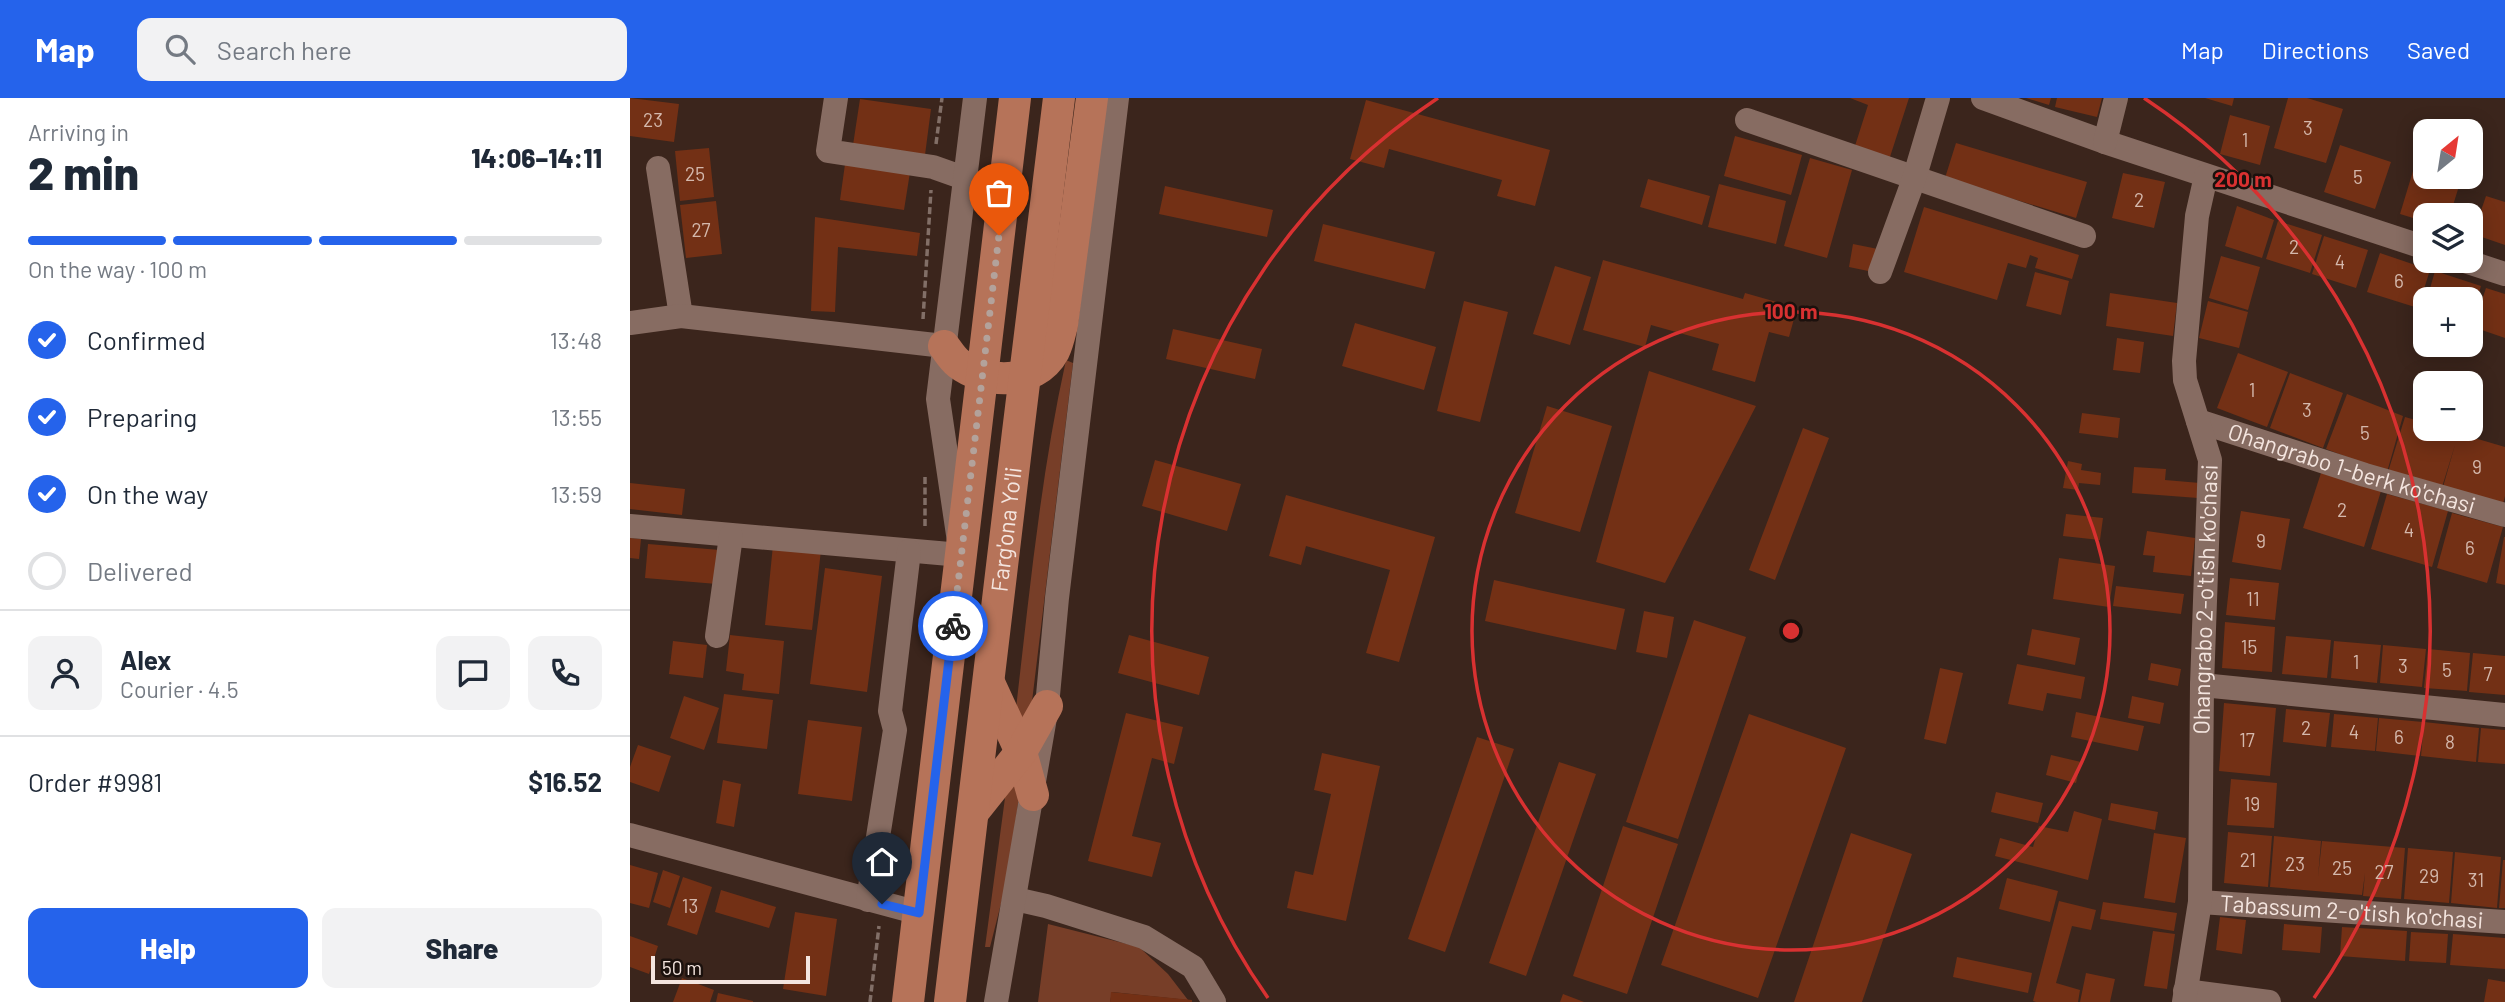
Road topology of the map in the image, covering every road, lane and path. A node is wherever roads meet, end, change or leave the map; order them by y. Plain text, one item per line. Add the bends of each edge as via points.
1 (836, 98) edge
2 (975, 98) edge
3 (1015, 98) edge
4 (1059, 98) edge
5 (1092, 98) edge
6 (1117, 98) edge
7 (1938, 98) edge
8 (1983, 98) edge
9 (2116, 98) edge
10 (1747, 120) dead end
11 (2105, 142) junction
12 (658, 167) dead end
13 (2206, 176) junction
14 (964, 178) junction
15 (1914, 179) junction
16 (2084, 236) dead end
17 (2413, 244) edge
18 (2483, 267) edge
19 (1880, 272) dead end
20 (2505, 274) edge
21 (681, 316) junction
22 (630, 323) edge
23 (944, 346) junction
24 (982, 375) junction
25 (1023, 375) junction
26 (2198, 421) junction
27 (2505, 515) edge
28 (630, 526) edge
29 (732, 536) junction
30 (909, 551) junction
31 (961, 555) junction
32 (717, 636) dead end
33 (990, 684) junction
34 (2202, 685) junction
35 (1047, 706) junction
36 (2505, 715) edge
37 (1021, 752) junction
38 (1033, 795) junction
39 (973, 813) junction
40 (630, 835) edge
41 (868, 900) junction
42 (1015, 900) junction
43 (2200, 902) junction
44 (919, 913) junction
45 (2505, 922) edge
46 (2185, 996) edge
47 (908, 1002) edge
48 (950, 1002) edge
49 (996, 1002) edge
50 (1214, 1002) edge
51 (2269, 1002) edge

1 - 14 street via 828,151 933,167
2 - 14 street, Farg'ona Yo'li
3 - 24 main road, Farg'ona Yo'li
4 - 25 main road, Farg'ona Yo'li
5 - 25 main road via 1062,325 1053,352
6 - 35 street
7 - 15 street
8 - 11 street
9 - 11 street
10 - 15 street
11 - 13 street
12 - 21 street
13 - 17 street
13 - 26 street, Ohangrabo 2-o'tish ko'chasi via 2197,216 2184,361
14 - 23 street, Farg'ona Yo'li
15 - 16 street
15 - 19 street
18 - 20 street
21 - 22 street
21 - 23 street
23 - 24 main road via 957,362
23 - 31 street, Farg'ona Yo'li via 938,399
24 - 25 main road via 998,379
24 - 31 main road, Farg'ona Yo'li
25 - 33 main road, Farg'ona Yo'li
26 - 27 street, Ohangrabo 1-berk ko'chasi
26 - 34 street, Ohangrabo 2-o'tish ko'chasi via 2210,460
28 - 29 street
29 - 30 street
29 - 32 street
30 - 31 street
30 - 41 street via 890,710 895,730
31 - 44 main road, Farg'ona Yo'li
33 - 37 main road
33 - 39 main road, Farg'ona Yo'li
34 - 36 street
34 - 43 street, Ohangrabo 2-o'tish ko'chasi
35 - 37 main road
35 - 38 street
37 - 38 main road
37 - 39 main road
38 - 42 street
39 - 48 main road, Farg'ona Yo'li
40 - 41 street
41 - 44 street
42 - 49 street
42 - 50 street via 1144,937 1193,967
43 - 45 street, Tabassum 2-o'tish ko'chasi
43 - 46 street, Ohangrabo 2-o'tish ko'chasi
44 - 47 main road, Farg'ona Yo'li
46 - 51 street

